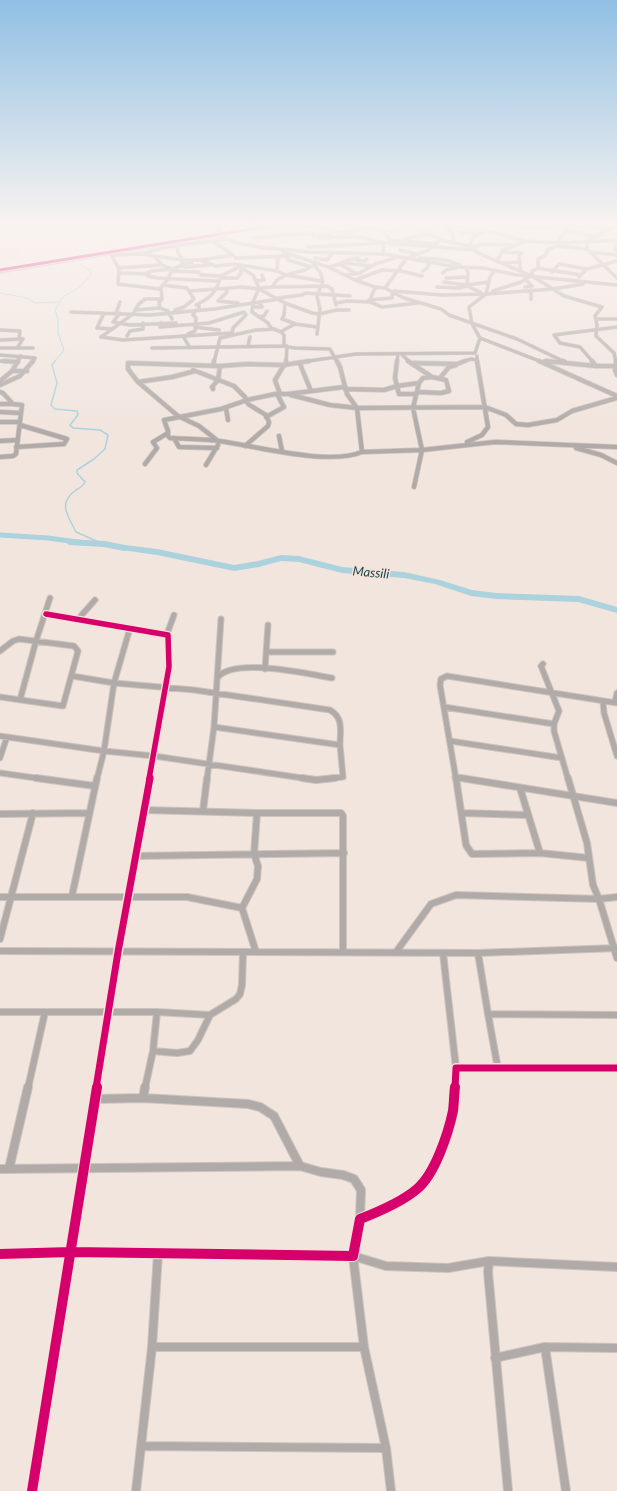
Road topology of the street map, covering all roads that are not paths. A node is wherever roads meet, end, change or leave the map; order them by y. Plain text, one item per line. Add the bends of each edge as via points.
1 (485, 293) edge
2 (161, 294) edge
3 (191, 294) edge
4 (213, 294) edge
5 (226, 294) edge
6 (257, 294) edge
7 (269, 294) edge
8 (304, 294) edge
9 (312, 294) edge
10 (317, 294) junction
11 (334, 294) junction
12 (373, 294) edge
13 (395, 294) edge
14 (397, 294) edge
15 (427, 294) edge
16 (473, 294) edge
17 (530, 294) edge
18 (561, 294) edge
19 (350, 296) dead end
20 (162, 298) junction
21 (278, 298) junction
22 (531, 299) dead end
23 (370, 300) junction
24 (120, 302) dead end
25 (254, 302) junction
26 (259, 302) junction
27 (365, 302) junction
28 (420, 302) junction
29 (243, 303) junction
30 (285, 303) junction
31 (336, 303) junction
32 (186, 305) junction
33 (196, 305) junction
34 (253, 307) junction
35 (160, 308) junction
36 (214, 309) junction
37 (135, 310) junction
38 (197, 310) junction
39 (337, 310) junction
40 (350, 310) dead end
41 (267, 311) dead end
42 (71, 312) dead end
43 (169, 312) junction
44 (244, 312) junction
45 (252, 312) junction
46 (104, 313) junction
47 (118, 313) junction
48 (133, 314) junction
49 (319, 314) junction
50 (150, 315) junction
51 (259, 317) junction
52 (172, 319) dead end
53 (596, 319) junction
54 (617, 319) edge
55 (216, 322) junction
56 (143, 323) junction
57 (149, 323) junction
58 (161, 323) junction
59 (176, 323) dead end
60 (196, 323) junction
61 (121, 324) junction
62 (296, 324) junction
63 (472, 324) junction
64 (196, 327) junction
65 (317, 327) junction
66 (617, 327) edge
67 (113, 329) junction
68 (275, 329) junction
69 (597, 329) junction
70 (0, 330) edge
71 (219, 330) junction
72 (282, 331) junction
73 (217, 334) junction
74 (232, 334) junction
75 (317, 334) dead end
76 (127, 336) dead end
77 (183, 336) junction
78 (250, 337) dead end
79 (480, 338) junction
80 (19, 339) junction
81 (0, 340) edge
82 (248, 346) junction
83 (286, 346) junction
84 (217, 347) junction
85 (0, 348) edge
86 (17, 348) junction
87 (33, 348) dead end
88 (152, 348) dead end
89 (190, 348) junction
90 (475, 353) junction
91 (400, 354) junction
92 (0, 355) edge
93 (8, 355) junction
94 (21, 356) junction
95 (336, 358) junction
96 (477, 360) junction
97 (534, 360) junction
98 (1, 362) edge
99 (18, 362) junction
100 (565, 362) junction
101 (413, 363) junction
102 (189, 364) junction
103 (300, 364) junction
104 (457, 364) junction
105 (285, 365) junction
106 (214, 366) junction
107 (220, 366) junction
108 (596, 366) junction
109 (616, 366) edge
110 (12, 371) junction
111 (27, 371) junction
112 (195, 371) junction
113 (617, 375) edge
114 (432, 377) junction
115 (440, 378) junction
116 (218, 380) junction
117 (0, 381) edge
118 (138, 382) junction
119 (419, 383) junction
120 (0, 385) edge
121 (397, 386) junction
122 (344, 388) junction
123 (213, 389) dead end
124 (311, 391) junction
125 (0, 392) edge
126 (416, 393) junction
127 (278, 394) junction
128 (288, 394) junction
129 (617, 397) edge
130 (247, 400) junction
131 (0, 404) edge
132 (13, 404) junction
133 (485, 407) junction
134 (226, 408) junction
135 (357, 408) junction
136 (413, 408) junction
137 (0, 412) edge
138 (21, 413) junction
139 (178, 416) junction
140 (266, 417) junction
141 (228, 420) dead end
142 (0, 422) edge
143 (20, 424) junction
144 (168, 433) junction
145 (279, 436) dead end
146 (174, 438) junction
147 (18, 440) junction
148 (0, 441) edge
149 (219, 441) junction
150 (461, 445) junction
151 (245, 446) junction
152 (570, 446) junction
153 (16, 447) junction
154 (617, 447) edge
155 (217, 448) junction
156 (422, 450) junction
157 (282, 451) junction
158 (362, 452) junction
159 (0, 456) edge
160 (617, 463) edge
161 (145, 464) dead end
162 (206, 465) dead end
163 (414, 488) dead end
164 (50, 598) dead end
165 (95, 600) dead end
166 (46, 614) junction
167 (174, 615) dead end
168 (79, 618) junction
169 (221, 618) dead end
170 (268, 625) dead end
171 (130, 628) junction
172 (167, 634) junction
173 (36, 641) junction
174 (0, 651) edge
175 (266, 652) junction
176 (333, 652) dead end
177 (543, 664) dead end
178 (265, 669) junction
179 (72, 676) junction
180 (218, 677) junction
181 (332, 678) dead end
182 (114, 682) junction
183 (166, 687) junction
184 (617, 692) edge
185 (216, 693) junction
186 (552, 694) junction
187 (0, 697) edge
188 (20, 700) junction
189 (603, 701) junction
190 (616, 703) edge
191 (444, 707) junction
192 (554, 724) junction
193 (214, 727) junction
194 (0, 736) edge
195 (7, 737) junction
196 (450, 741) junction
197 (340, 745) junction
198 (104, 751) junction
199 (154, 756) junction
200 (617, 756) edge
201 (0, 758) edge
202 (562, 758) junction
203 (210, 764) junction
204 (0, 773) edge
205 (455, 777) junction
206 (95, 786) junction
207 (520, 788) junction
208 (574, 797) junction
209 (617, 803) edge
210 (144, 810) junction
211 (203, 812) junction
212 (33, 813) junction
213 (89, 813) junction
214 (257, 813) junction
215 (462, 813) junction
216 (0, 814) edge
217 (528, 815) junction
218 (344, 853) junction
219 (540, 853) junction
220 (254, 854) junction
221 (135, 856) junction
222 (589, 858) junction
223 (72, 896) junction
224 (129, 896) junction
225 (0, 897) edge
226 (617, 897) edge
227 (12, 898) junction
228 (599, 898) junction
229 (242, 908) junction
230 (0, 939) edge
231 (616, 948) edge
232 (0, 952) edge
233 (118, 952) junction
234 (243, 952) junction
235 (256, 952) junction
236 (343, 952) junction
237 (396, 952) junction
238 (443, 953) junction
239 (478, 953) junction
240 (617, 958) edge
241 (0, 1012) edge
242 (45, 1012) junction
243 (108, 1012) junction
244 (157, 1012) junction
245 (488, 1014) junction
246 (210, 1015) junction
247 (617, 1015) edge
248 (153, 1051) junction
249 (456, 1068) junction
250 (617, 1068) edge
251 (498, 1069) junction
252 (143, 1098) junction
253 (95, 1099) junction
254 (300, 1166) junction
255 (83, 1167) junction
256 (0, 1169) edge
257 (9, 1169) junction
258 (360, 1219) junction
259 (71, 1252) junction
260 (0, 1254) edge
261 (158, 1254) junction
262 (353, 1256) junction
263 (489, 1261) junction
264 (617, 1267) edge
265 (152, 1347) junction
266 (545, 1347) junction
267 (364, 1348) junction
268 (617, 1348) edge
269 (495, 1358) junction
270 (141, 1446) junction
271 (386, 1448) junction
272 (32, 1491) edge
273 (136, 1491) edge
274 (391, 1491) edge
275 (508, 1491) edge
276 (566, 1491) edge

1 - 63 street via 469,307
2 - 20 street
3 - 32 street via 194,299
4 - 33 street
5 - 29 street via 218,302
6 - 25 street
7 - 21 street
8 - 21 street
9 - 10 street
10 - 11 street
10 - 49 street
11 - 19 street
11 - 31 street
12 - 23 street
13 - 23 street via 392,298
14 - 28 street
15 - 16 street
17 - 22 street
18 - 53 street via 570,299 602,307 595,314
20 - 35 street
20 - 37 street via 145,299
21 - 26 street
21 - 30 street
23 - 27 street
24 - 47 street
25 - 26 street
25 - 29 street
25 - 34 street
26 - 34 street via 262,307
27 - 28 street via 373,302 381,307
27 - 31 street
28 - 63 street
29 - 36 street
30 - 49 street
30 - 62 street via 286,310 282,319
31 - 39 street
32 - 33 street
32 - 43 street
33 - 38 street via 199,305
34 - 45 street
35 - 37 street
35 - 43 street
36 - 38 street
36 - 44 street
37 - 48 street
38 - 43 street
38 - 60 street via 193,315
39 - 40 street
39 - 49 street
41 - 51 street via 264,316
42 - 46 street
43 - 50 street
43 - 52 street
44 - 45 street
44 - 55 street
44 - 74 street via 246,316 233,328
45 - 51 street
46 - 47 street
46 - 67 street via 97,328
47 - 48 street
47 - 61 street via 113,322
48 - 50 street
48 - 61 street
49 - 65 street
50 - 57 street
51 - 68 street
53 - 54 street
53 - 69 street
55 - 60 street
55 - 71 street
56 - 57 street
56 - 61 street
56 - 76 street via 143,329 130,331
57 - 58 street
58 - 59 street
58 - 60 street via 160,327
60 - 64 street
61 - 67 street
62 - 65 street
62 - 72 street
63 - 79 street
63 - 100 street via 517,339
64 - 71 street
64 - 77 street via 195,331
65 - 75 street
66 - 69 street
67 - 77 street via 101,337 123,340
68 - 72 street
68 - 74 street
69 - 108 street via 554,334 560,343 580,346
69 - 109 street via 598,339 615,354
70 - 80 street via 21,331
71 - 73 street
72 - 83 street
73 - 74 street
73 - 77 street
74 - 84 street via 220,338
77 - 89 street
78 - 82 street
79 - 90 street
79 - 97 street
80 - 81 street
80 - 86 street via 23,339
82 - 83 street
82 - 84 street
83 - 95 street via 329,349
83 - 105 street
84 - 89 street
84 - 106 street
85 - 86 street
86 - 87 street
88 - 89 street
90 - 91 street
90 - 96 street
91 - 95 street via 356,354
91 - 101 street
91 - 121 street via 395,378
92 - 93 street
93 - 94 street
93 - 98 street
94 - 99 street
94 - 111 street via 36,358
95 - 103 street
95 - 122 street
96 - 104 street via 471,359
96 - 133 street
97 - 100 street
97 - 129 street via 557,368
98 - 99 street
99 - 110 street
100 - 108 street
101 - 104 street
101 - 114 street
102 - 106 street
102 - 112 street
102 - 118 street via 128,363 128,369
103 - 105 street
103 - 124 street
104 - 115 street
105 - 107 street
105 - 127 street via 275,380
106 - 107 street
107 - 116 street
108 - 109 street
109 - 113 street
110 - 111 street
110 - 117 street
111 - 120 street via 15,380
112 - 116 street
112 - 118 street
114 - 115 street
114 - 119 street via 422,378
115 - 126 street via 446,380 448,392
116 - 123 street
116 - 130 street via 236,387
118 - 139 street
119 - 121 street
119 - 126 street
121 - 122 street via 384,390
121 - 126 street via 399,394
122 - 124 street
122 - 135 street
124 - 128 street
125 - 132 street
126 - 136 street
127 - 128 street
127 - 130 street
127 - 140 street via 284,407
128 - 135 street via 327,405
129 - 133 street via 572,410 557,420 532,425 516,424 506,415
130 - 134 street
130 - 140 street via 248,404 264,411
131 - 132 street
132 - 138 street via 22,405
133 - 136 street
133 - 150 street via 487,430 478,438
134 - 139 street
134 - 141 street
135 - 136 street
135 - 158 street
136 - 156 street
137 - 138 street
138 - 143 street
139 - 144 street via 164,420
139 - 149 street via 199,426
140 - 151 street via 268,426
142 - 143 street
143 - 147 street
143 - 153 street via 67,440 64,444
144 - 146 street via 169,437
144 - 161 street via 153,442 157,448
145 - 157 street
146 - 149 street
146 - 155 street via 179,447
147 - 148 street
147 - 153 street
149 - 151 street
149 - 155 street
150 - 152 street via 495,442
150 - 156 street
151 - 157 street
152 - 154 street
152 - 160 street via 601,455
153 - 159 street via 15,455
155 - 162 street
156 - 158 street
156 - 163 street
157 - 158 street via 331,457 357,455
164 - 166 street
165 - 168 street
166 - 168 street
166 - 173 street
167 - 172 street
168 - 171 street
169 - 180 street
170 - 175 street
171 - 172 street
171 - 182 street
172 - 183 street via 169,667
173 - 174 street via 19,639
173 - 179 street via 77,648
173 - 188 street
175 - 176 street
175 - 178 street
177 - 186 street via 541,666
178 - 180 street via 230,669
178 - 181 street
179 - 182 street
179 - 188 street via 63,706
180 - 185 street
182 - 183 street
182 - 198 street
183 - 185 street
183 - 199 street
184 - 190 street
185 - 193 street
185 - 197 street via 330,710 340,719
186 - 189 street
186 - 191 street via 447,676 441,679 440,685
186 - 192 street via 559,711
187 - 188 street
189 - 190 street
189 - 200 street
191 - 192 street
191 - 196 street
192 - 202 street
193 - 197 street
193 - 203 street
194 - 195 street
195 - 198 street
195 - 201 street
196 - 202 street
196 - 205 street
197 - 203 street via 343,777 334,779 316,780
198 - 199 street
198 - 206 street
199 - 203 street
199 - 210 street
202 - 208 street
203 - 211 street
204 - 206 street
205 - 207 street
205 - 215 street
206 - 213 street
207 - 208 street
207 - 217 street
208 - 209 street
208 - 222 street
210 - 211 street
210 - 221 street
211 - 214 street
212 - 213 street
212 - 216 street
212 - 227 street
213 - 223 street
214 - 218 street via 341,813
214 - 220 street
215 - 217 street
215 - 219 street via 466,845 472,854
217 - 219 street
218 - 220 street
218 - 236 street
219 - 222 street
220 - 221 street
220 - 229 street via 258,866 257,879
221 - 224 street
222 - 228 street via 593,885
223 - 224 street
223 - 227 street
224 - 229 street via 187,897
224 - 233 street
225 - 227 street
226 - 228 street
227 - 230 street
228 - 231 street
228 - 237 street via 456,895 431,904
229 - 235 street
231 - 239 street
231 - 240 street
232 - 233 street
233 - 234 street
233 - 243 street
234 - 235 street
234 - 246 street via 240,994
235 - 236 street
236 - 237 street
237 - 238 street
238 - 239 street
238 - 249 street
239 - 245 street
241 - 242 street
242 - 243 street
242 - 257 street
243 - 244 street
243 - 253 street
244 - 246 street
244 - 248 street
245 - 247 street
245 - 251 street
246 - 248 street via 190,1051
248 - 252 street
249 - 251 street
249 - 258 street via 453,1110 446,1135 426,1178 417,1189 382,1211
250 - 251 street
252 - 253 street
252 - 254 street via 248,1104 260,1107 274,1116
253 - 255 street
254 - 255 street
254 - 258 street via 354,1179 361,1190
255 - 257 street
255 - 259 street
256 - 257 street
258 - 262 street
259 - 260 street
259 - 261 street
259 - 272 street
261 - 262 street
261 - 265 street
262 - 263 street via 386,1266 440,1268
262 - 267 street
263 - 264 street
263 - 269 street
265 - 267 street
265 - 270 street
266 - 268 street
266 - 269 street
266 - 276 street
267 - 271 street
269 - 275 street
270 - 271 street
270 - 273 street
271 - 274 street

